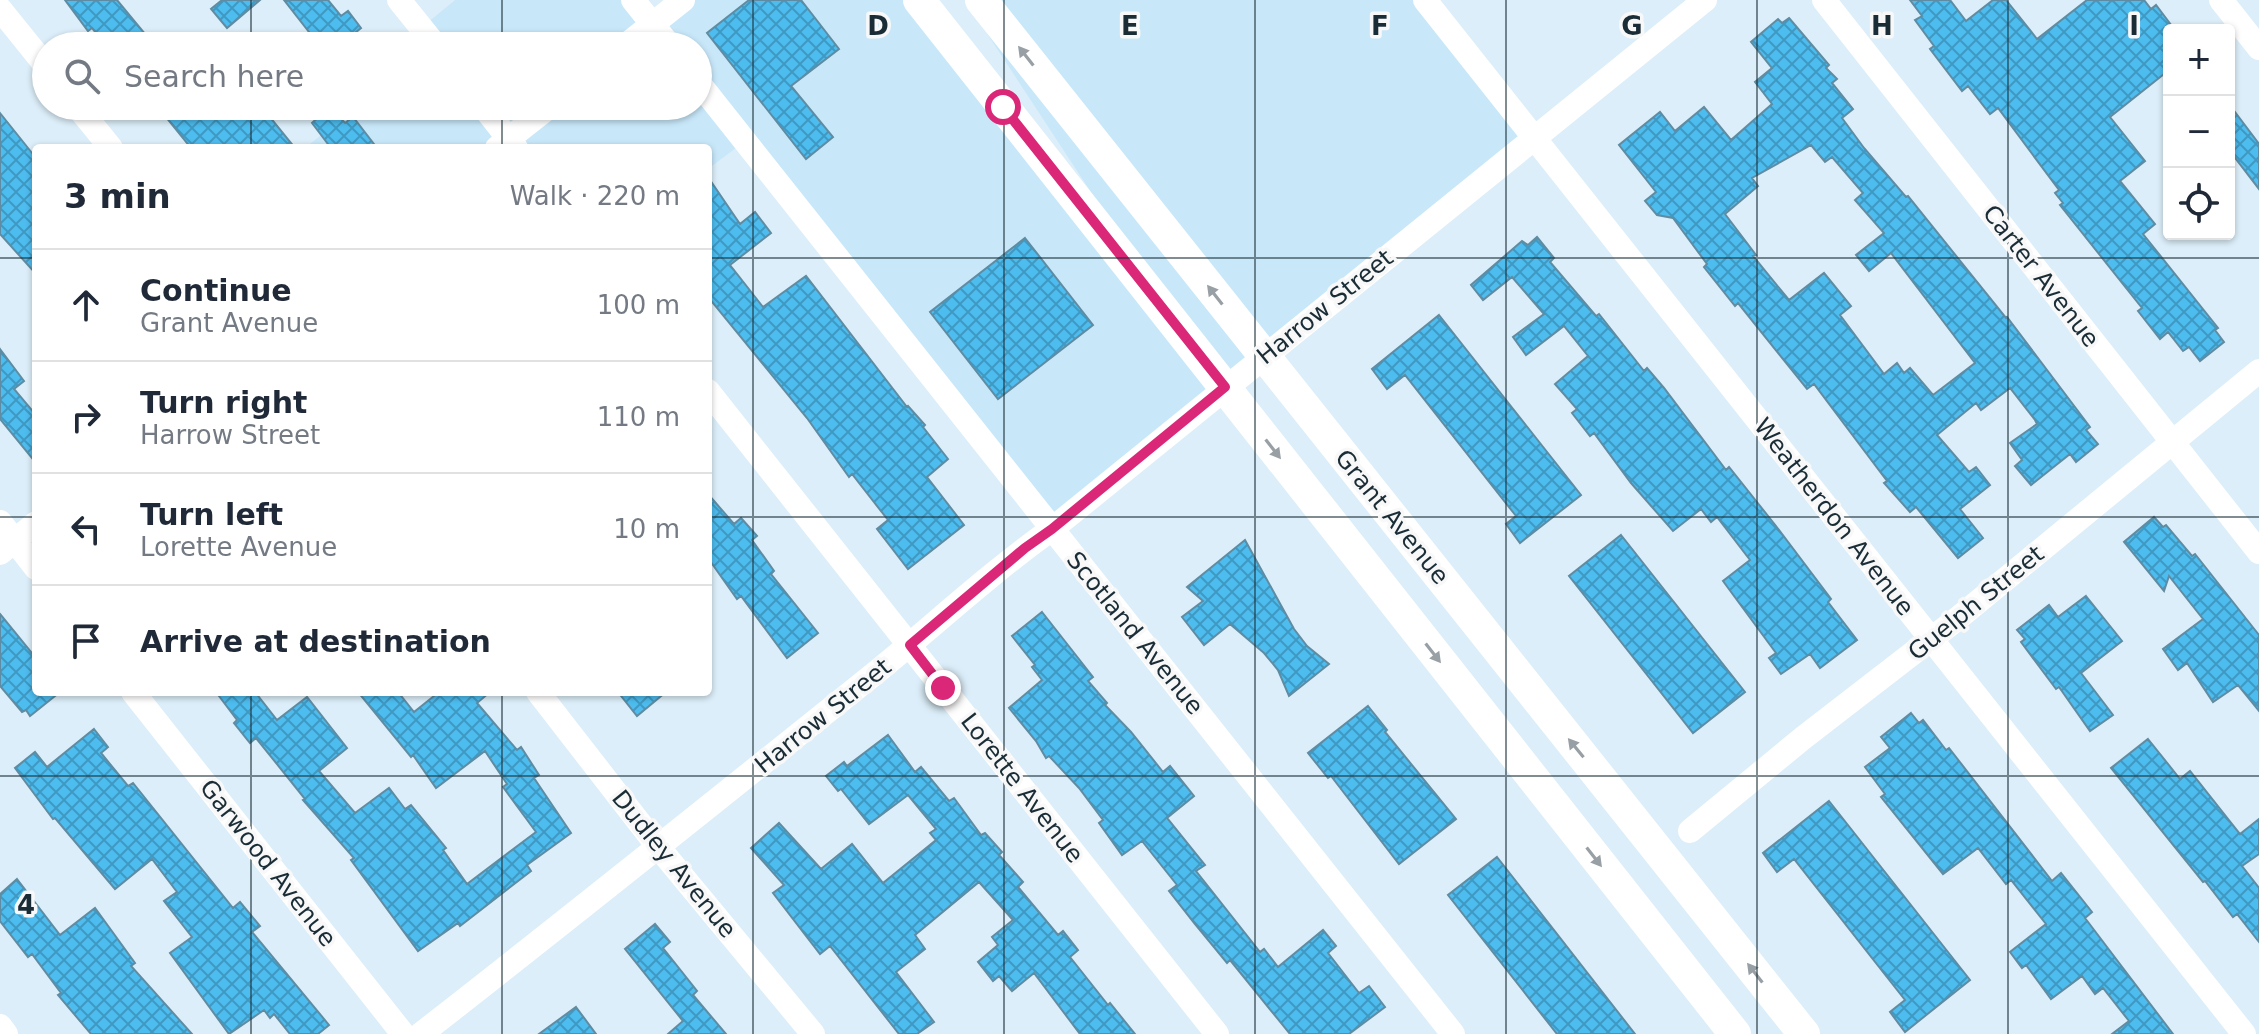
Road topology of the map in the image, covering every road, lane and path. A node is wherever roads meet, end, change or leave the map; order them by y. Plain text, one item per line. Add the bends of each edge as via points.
1 (399, 0) edge
2 (633, 0) edge
3 (683, 0) edge
4 (919, 0) edge
5 (981, 0) edge
6 (1425, 0) edge
7 (1705, 0) edge
8 (1824, 0) edge
9 (2221, 0) edge
10 (0, 9) edge
11 (653, 24) junction
12 (425, 32) edge
13 (643, 32) edge
14 (659, 32) edge
15 (2259, 48) edge
16 (32, 49) edge
17 (712, 100) edge
18 (88, 120) edge
19 (492, 120) edge
20 (535, 120) edge
21 (1534, 138) junction
22 (108, 144) edge
23 (506, 144) edge
24 (508, 144) edge
25 (1263, 357) junction
26 (2259, 371) edge
27 (1225, 387) junction
28 (712, 396) edge
29 (2173, 443) junction
30 (32, 525) edge
31 (1052, 529) junction
32 (5, 539) edge
33 (2259, 552) edge
34 (32, 564) edge
35 (1931, 640) junction
36 (910, 645) junction
37 (136, 696) edge
38 (541, 696) edge
39 (1690, 831) dead end
40 (659, 848) junction
41 (0, 1026) edge
42 (1449, 1033) edge
43 (6, 1034) edge
44 (403, 1034) edge
45 (421, 1034) edge
46 (813, 1034) edge
47 (1217, 1034) edge
48 (1735, 1034) edge
49 (1804, 1034) edge
50 (2244, 1034) edge

1 - 12 street
2 - 11 street
3 - 11 street
4 - 27 main road
25 -> 5 main road, Grant Avenue
6 - 21 street, Weatherdon Avenue
7 - 21 street, Harrow Street
8 - 29 street, Carter Avenue
9 - 15 street
10 - 16 street
11 - 13 street
11 - 14 street
17 - 31 street, Scotland Avenue
18 - 22 street
19 - 23 street
20 - 24 street
21 - 25 street, Harrow Street
21 - 35 street, Weatherdon Avenue
25 - 27 street, Harrow Street
49 -> 25 main road, Grant Avenue
26 - 29 street, Guelph Street
27 - 31 street, Harrow Street
27 -> 48 main road
28 - 36 street, Lorette Avenue
29 - 33 street, Carter Avenue
29 - 35 street, Guelph Street
30 - 32 street
31 - 36 street, Harrow Street
31 - 42 street, Scotland Avenue
32 - 34 street
35 - 39 street, Guelph Street
35 - 50 street, Weatherdon Avenue
36 - 40 street, Harrow Street
36 - 47 street, Lorette Avenue
37 - 44 street, Garwood Avenue
38 - 40 street, Dudley Avenue
40 - 45 street, Harrow Street
40 - 46 street, Dudley Avenue
41 - 43 street

